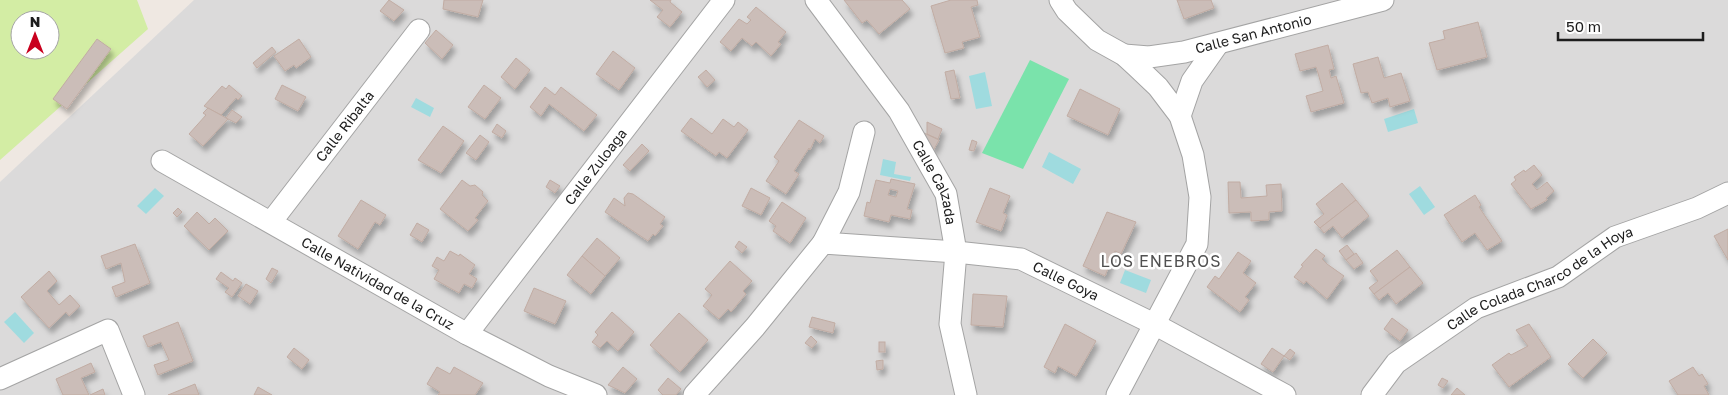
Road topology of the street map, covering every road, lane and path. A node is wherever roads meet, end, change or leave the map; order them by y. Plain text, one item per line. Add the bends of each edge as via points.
1 (724, 0) edge
2 (816, 0) edge
3 (1060, 0) edge
4 (1383, 0) edge
5 (419, 30) dead end
6 (1218, 44) junction
7 (1124, 55) junction
8 (1180, 116) junction
9 (864, 132) dead end
10 (162, 161) dead end
11 (1728, 193) edge
12 (271, 222) junction
13 (823, 243) junction
14 (956, 252) junction
15 (1156, 325) junction
16 (467, 334) junction
17 (0, 379) edge
18 (134, 395) edge
19 (596, 395) edge
20 (694, 395) edge
21 (966, 395) edge
22 (1117, 395) edge
23 (1286, 395) edge
24 (1372, 395) edge

1 - 16 street, Calle Zuloaga
2 - 14 street, Calle Calzada via 899,111 946,194
3 - 7 street via 1097,40
4 - 6 street, Calle San Antonio
5 - 12 street, Calle Ribalta
6 - 7 street, Calle San Antonio via 1149,57
6 - 8 street via 1192,81
7 - 8 street via 1158,87
8 - 15 street via 1193,155 1200,197 1198,244
9 - 13 street via 849,192
10 - 12 street, Calle Natividad de la Cruz
11 - 24 street, Calle Colada Charco de la Hoya via 1697,208 1615,237 1558,277 1476,308 1396,363
12 - 16 street, Calle Natividad de la Cruz
13 - 14 street, Calle Goya
13 - 20 street via 755,327
14 - 15 street, Calle Goya via 1021,259
14 - 21 street, Calle Calzada via 950,324
15 - 22 street
15 - 23 street, Calle Goya
16 - 19 street, Calle Natividad de la Cruz via 549,376
17 - 18 street via 108,330

